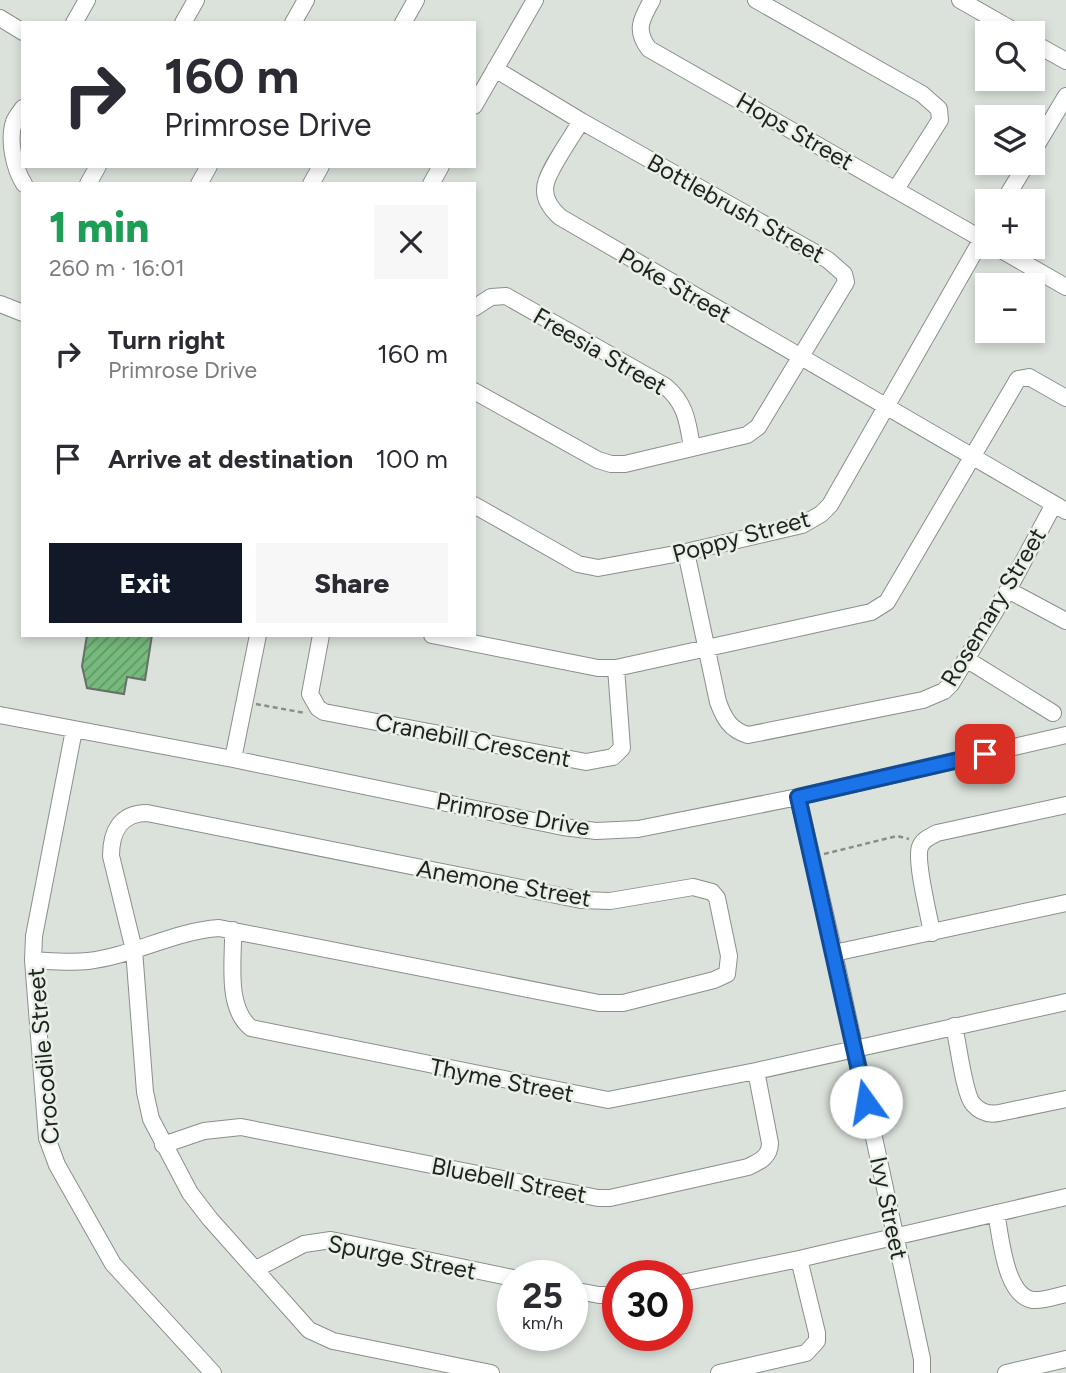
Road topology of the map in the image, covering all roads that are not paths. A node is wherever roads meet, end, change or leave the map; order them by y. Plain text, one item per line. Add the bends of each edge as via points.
1 (87, 0) edge
2 (196, 0) edge
3 (306, 0) edge
4 (416, 0) edge
5 (535, 0) edge
6 (652, 0) edge
7 (756, 0) edge
8 (960, 0) edge
9 (0, 18) edge
10 (75, 21) edge
11 (184, 21) edge
12 (294, 21) edge
13 (404, 21) edge
14 (997, 21) edge
15 (21, 31) edge
16 (1045, 49) edge
17 (1066, 61) edge
18 (495, 69) junction
19 (1066, 96) edge
20 (476, 102) edge
21 (21, 111) edge
22 (581, 121) junction
23 (1045, 131) edge
24 (23, 182) edge
25 (896, 189) junction
26 (975, 232) edge
27 (976, 259) edge
28 (1020, 259) edge
29 (1066, 287) edge
30 (0, 304) edge
31 (476, 307) edge
32 (21, 312) edge
33 (800, 358) junction
34 (476, 392) edge
35 (1066, 398) edge
36 (886, 407) junction
37 (692, 448) junction
38 (972, 454) junction
39 (476, 506) edge
40 (1060, 508) edge
41 (686, 552) junction
42 (1008, 590) junction
43 (1066, 621) edge
44 (258, 637) edge
45 (321, 637) edge
46 (442, 637) edge
47 (706, 648) junction
48 (966, 659) junction
49 (616, 668) junction
50 (1053, 713) dead end
51 (0, 715) edge
52 (74, 730) junction
53 (1066, 735) edge
54 (233, 759) junction
55 (798, 797) junction
56 (1066, 805) edge
57 (1066, 902) edge
58 (233, 930) junction
59 (932, 933) junction
60 (134, 950) junction
61 (834, 953) junction
62 (33, 960) junction
63 (1066, 1002) edge
64 (954, 1026) junction
65 (854, 1049) junction
66 (755, 1071) junction
67 (1066, 1099) edge
68 (163, 1145) junction
69 (1066, 1197) edge
70 (996, 1213) junction
71 (895, 1235) junction
72 (799, 1259) junction
73 (256, 1269) junction
74 (497, 1275) edge
75 (693, 1281) edge
76 (1066, 1294) edge
77 (1066, 1359) edge
78 (212, 1373) edge
79 (491, 1373) edge
80 (719, 1373) edge
81 (922, 1373) edge
82 (1006, 1373) edge

1 - 10 street
2 - 11 street
3 - 12 street
4 - 13 street
5 - 18 street
6 - 25 street, Hops Street via 640,21 649,49
7 - 25 street via 922,94 939,109 940,120
8 - 14 street
9 - 15 street
16 - 17 street
18 - 20 street
18 - 22 street, Bottlebrush Street
19 - 23 street
21 - 24 street via 14,122 12,142
22 - 33 street, Poke Street via 546,182 551,209
22 - 33 street, Bottlebrush Street via 837,266 846,282
25 - 26 street, Hops Street
27 - 36 street, Poppy Street
28 - 29 street, Hops Street
30 - 32 street
31 - 37 street, Freesia Street via 491,297 506,296 666,386 684,405
33 - 36 street, Poke Street
33 - 37 street, Bottlebrush Street via 758,427 747,435
34 - 37 street, Bottlebrush Street via 611,464
35 - 38 street via 1029,377 1018,379
36 - 38 street, Poke Street
36 - 41 street, Poppy Street via 821,514 802,525
38 - 40 street, Poke Street
38 - 47 street via 879,608
39 - 41 street, Poppy Street via 588,567 607,568
40 - 42 street, Rosemary Street
41 - 47 street, Rosemary Street
42 - 43 street
42 - 48 street, Rosemary Street
44 - 54 street
45 - 49 street, Cranebill Crescent via 310,694 324,712 596,762 613,757 622,748
46 - 49 street
47 - 48 street, Rosemary Street via 724,718 748,735 923,700 944,691
47 - 49 street
48 - 50 street
51 - 52 street, Primrose Drive
52 - 54 street, Primrose Drive
52 - 62 street, Crocodile Street
53 - 55 street, Primrose Drive
54 - 55 street, Primrose Drive via 596,831 638,829
55 - 61 street, Ivy Street
56 - 59 street via 937,833 922,844 919,859
57 - 59 street
58 - 60 street, Anemone Street via 204,930
58 - 60 street, Anemone Street via 610,1004 714,981 729,968 717,898 703,888 611,901 581,900 147,813 119,822 111,843
58 - 66 street, Thyme Street via 236,1004 245,1023 258,1031 608,1100
59 - 61 street
60 - 62 street, Anemone Street via 88,961
60 - 68 street via 147,1105
61 - 65 street, Ivy Street
62 - 78 street, Crocodile Street via 51,1151 113,1264
63 - 64 street, Thyme Street
64 - 65 street, Thyme Street
64 - 67 street via 969,1098 979,1110 999,1114
65 - 66 street, Thyme Street
65 - 71 street, Ivy Street
66 - 68 street, Bluebell Street via 770,1143 762,1159 748,1167 610,1198 241,1128 204,1131
68 - 73 street via 190,1193
69 - 70 street
70 - 71 street
70 - 76 street via 1018,1292 1037,1300
71 - 72 street
71 - 81 street, Ivy Street
72 - 75 street
72 - 80 street via 817,1333 815,1345 806,1353
73 - 74 street, Spurge Street via 304,1244 331,1240
73 - 79 street via 309,1330 324,1338
77 - 82 street

